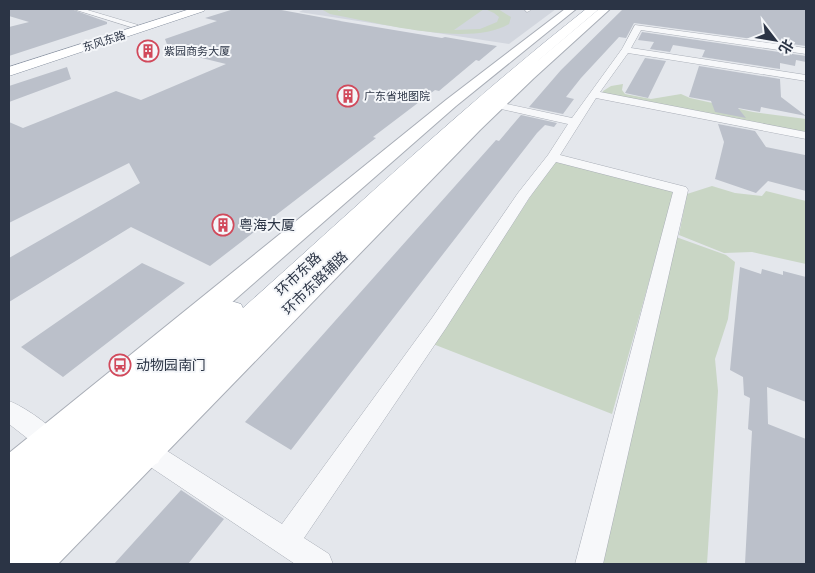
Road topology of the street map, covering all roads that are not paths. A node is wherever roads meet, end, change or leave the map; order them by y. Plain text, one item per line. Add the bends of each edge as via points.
1 (77, 9) edge
2 (182, 9) edge
3 (200, 9) edge
4 (571, 9) edge
5 (582, 9) edge
6 (594, 9) edge
7 (605, 9) edge
8 (134, 25) junction
9 (626, 50) junction
10 (806, 51) edge
11 (9, 64) edge
12 (9, 72) edge
13 (806, 78) edge
14 (594, 94) junction
15 (490, 103) junction
16 (575, 122) junction
17 (806, 136) edge
18 (553, 157) junction
19 (9, 412) edge
20 (49, 441) junction
21 (135, 443) junction
22 (9, 475) edge
23 (9, 510) edge
24 (285, 543) junction
25 (9, 545) edge
26 (30, 564) edge
27 (319, 564) edge
28 (589, 564) edge

1 - 8 street
2 - 8 highway, 东风东路
3 - 12 highway, 东风东路
4 - 20 main road via 451,102
5 - 23 highway, 环市东路 via 446,120
6 - 15 highway, 环市东路 via 534,57
7 - 15 main road
8 - 11 highway, 东风东路
9 - 10 street via 638,27
9 - 13 street
9 - 14 street
14 - 16 street
14 - 17 street
15 - 16 street
15 - 21 highway, 环市东路
16 - 18 street
18 - 24 street
18 - 28 street via 681,190
19 - 20 street
20 - 22 main road
21 - 24 street
21 - 25 highway, 环市东路
21 - 26 main road
24 - 27 street

